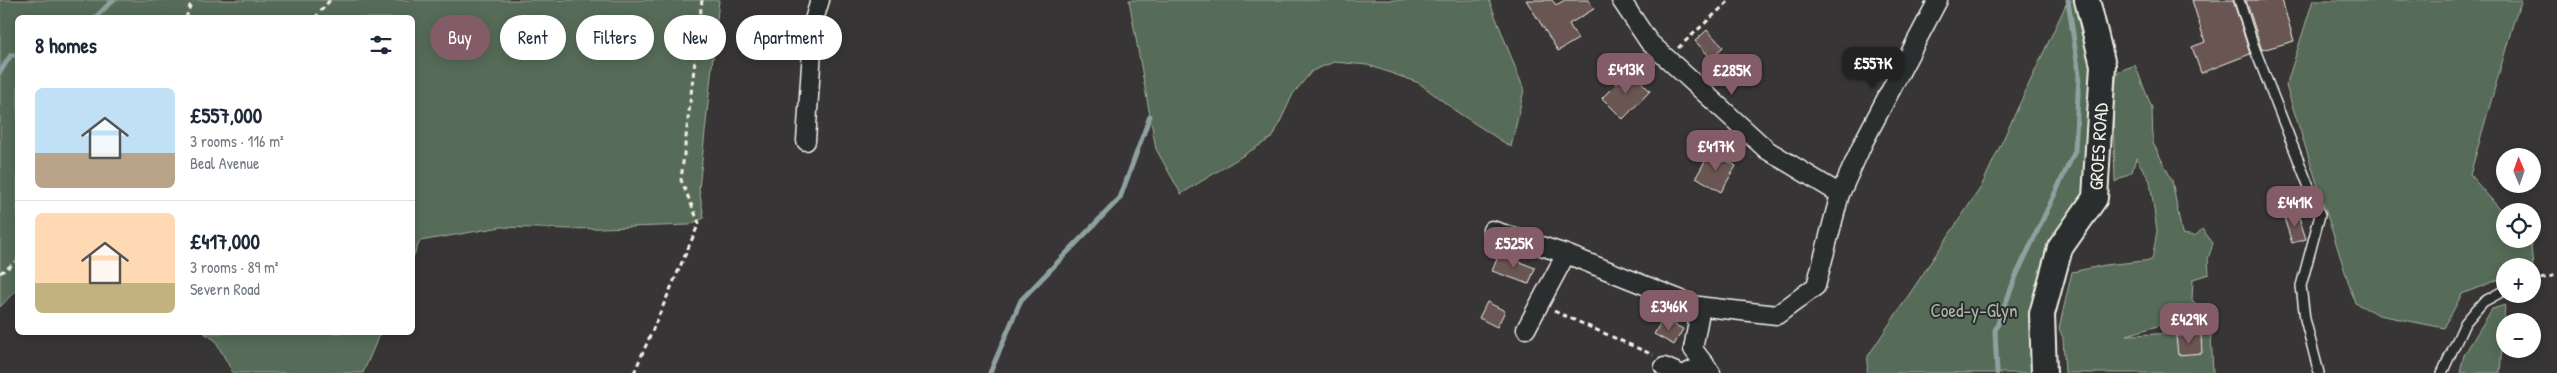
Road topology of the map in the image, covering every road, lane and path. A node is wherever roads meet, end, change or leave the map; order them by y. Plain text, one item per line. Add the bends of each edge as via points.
1 (192, 0) edge
2 (330, 0) edge
3 (702, 0) edge
4 (820, 0) edge
5 (1621, 0) edge
6 (1730, 0) edge
7 (1938, 0) edge
8 (2087, 0) edge
9 (2239, 0) edge
10 (187, 15) edge
11 (318, 15) edge
12 (1667, 58) junction
13 (806, 140) dead end
14 (1840, 194) junction
15 (1492, 230) dead end
16 (1566, 254) junction
17 (15, 263) edge
18 (0, 272) edge
19 (2557, 275) edge
20 (2541, 279) edge
21 (2496, 295) edge
22 (1540, 304) junction
23 (1701, 306) junction
24 (1526, 330) dead end
25 (1708, 368) edge
26 (1671, 370) edge
27 (634, 373) edge
28 (1687, 373) edge
29 (2044, 373) edge
30 (2319, 373) edge
31 (2442, 373) edge

1 - 10 path
2 - 11 path
3 - 27 path via 681,180 698,223
4 - 13 street via 814,20
5 - 12 street via 1649,42
6 - 12 path
7 - 14 street
8 - 29 street, GROES ROAD via 2103,65 2094,198 2060,248 2042,314
9 - 30 lane via 2254,47 2320,214 2301,286 2305,319
12 - 14 street via 1767,150
14 - 23 street via 1816,286 1777,315
15 - 16 street
16 - 22 street
16 - 23 street
17 - 18 path
19 - 20 path
21 - 31 lane via 2482,302 2465,322
22 - 24 street
22 - 26 path via 1665,360
23 - 25 street via 1693,349
25 - 28 street

